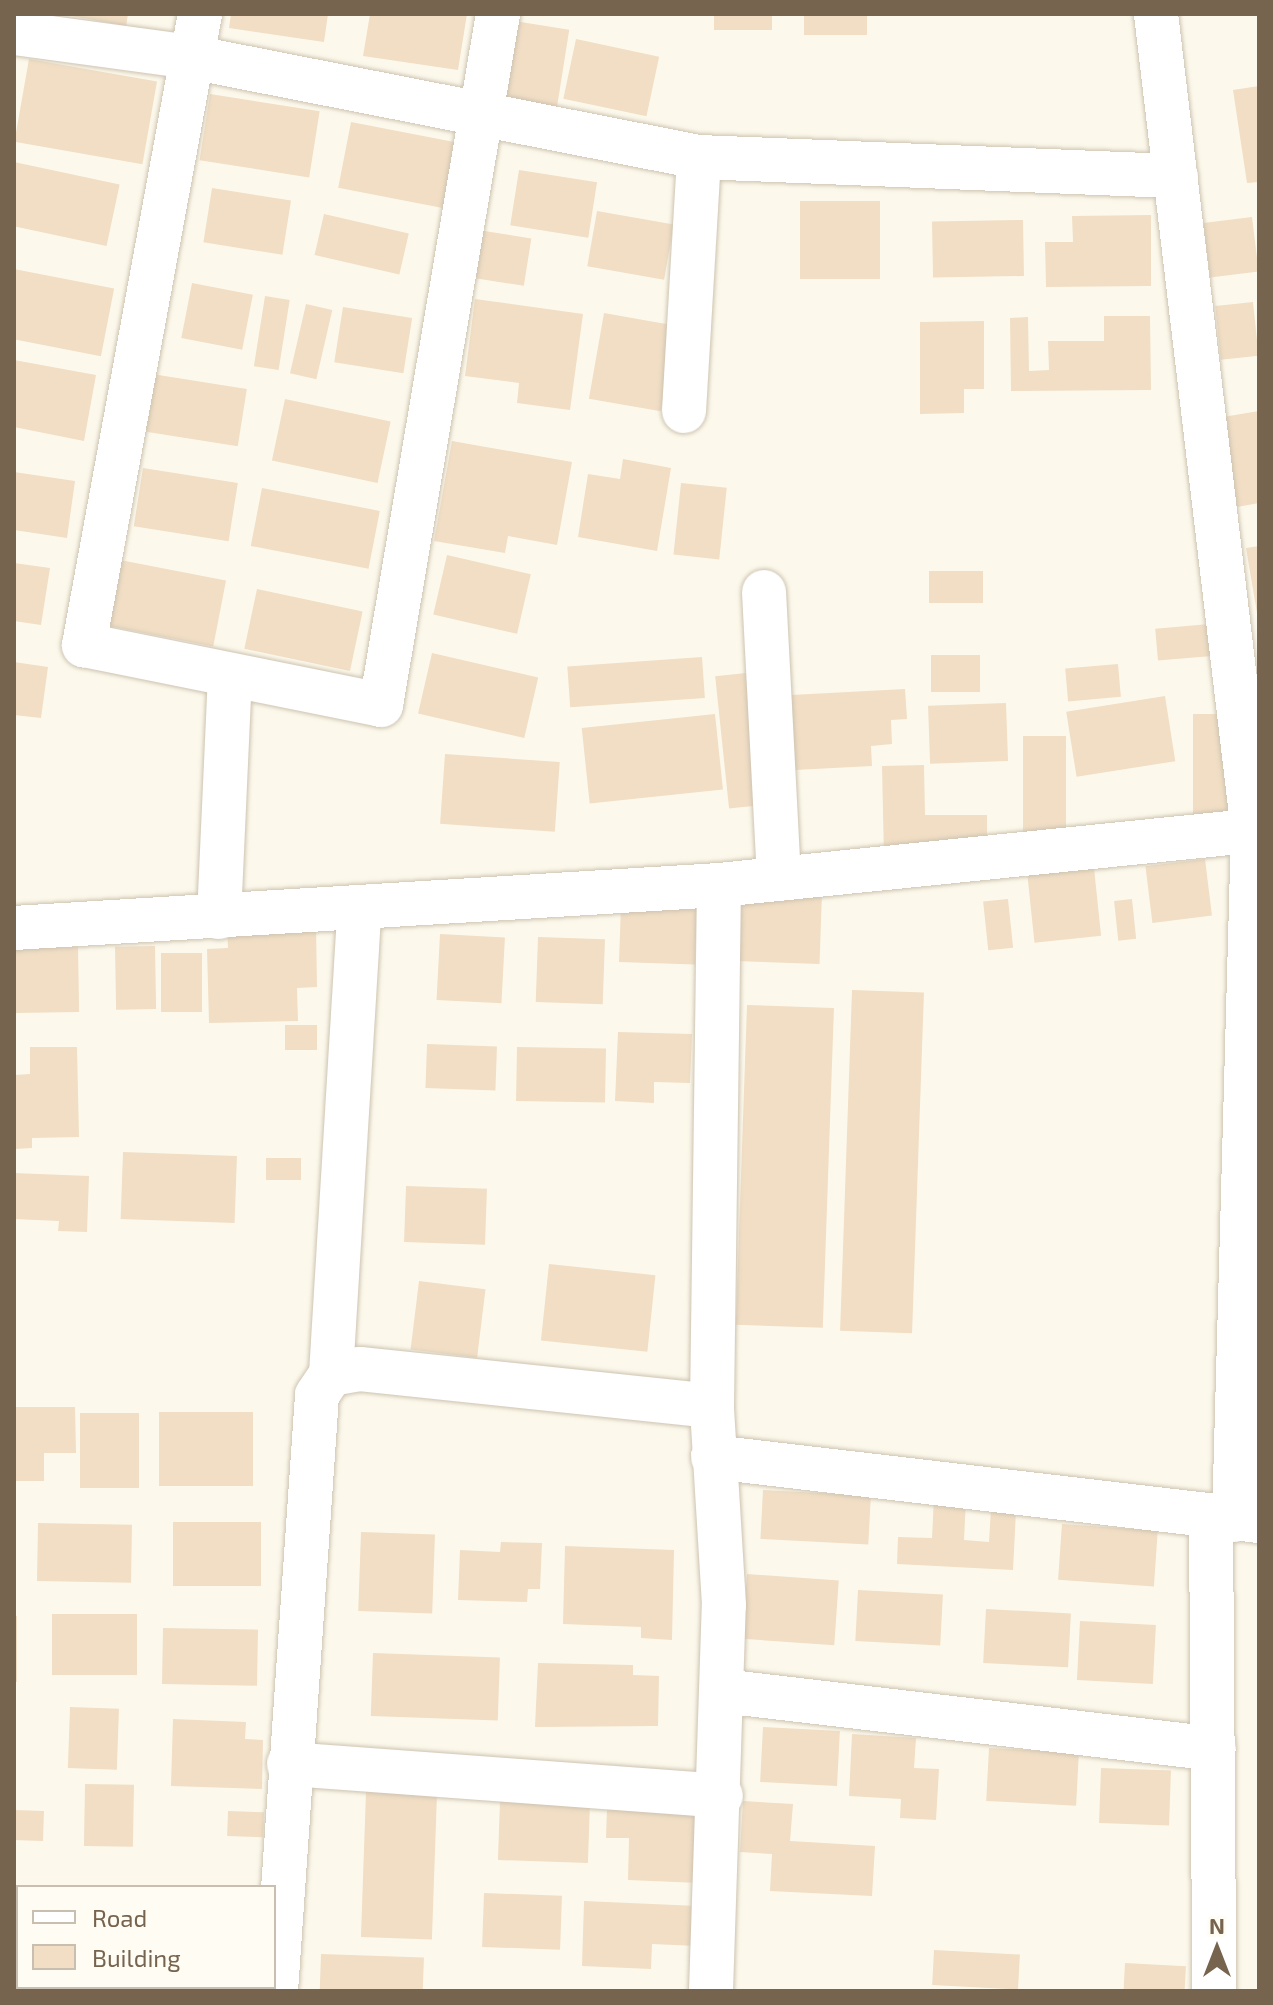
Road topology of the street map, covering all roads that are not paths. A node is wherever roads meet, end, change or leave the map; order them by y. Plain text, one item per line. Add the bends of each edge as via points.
1 (200, 14) edge
2 (498, 14) edge
3 (1156, 14) edge
4 (14, 33) edge
5 (191, 57) junction
6 (479, 109) junction
7 (699, 157) junction
8 (1176, 176) junction
9 (684, 411) dead end
10 (764, 592) dead end
11 (230, 675) junction
12 (1256, 830) edge
13 (779, 879) junction
14 (719, 885) junction
15 (359, 910) junction
16 (219, 917) junction
17 (14, 928) edge
18 (331, 1374) junction
19 (712, 1406) junction
20 (713, 1457) junction
21 (1235, 1520) edge
22 (722, 1691) junction
23 (1214, 1749) junction
24 (289, 1764) junction
25 (721, 1796) junction
26 (276, 1991) edge
27 (711, 1991) edge
28 (1214, 1991) edge

1 - 5 street
2 - 6 street
3 - 8 street
4 - 5 street
5 - 6 street
5 - 11 street via 84,645
6 - 7 street
6 - 11 street via 381,705
7 - 8 street
7 - 9 street
8 - 12 street
10 - 13 street
11 - 16 street
12 - 13 street
12 - 21 street
13 - 14 street
14 - 15 street
14 - 19 street
15 - 16 street
15 - 18 street
16 - 17 street
18 - 19 street via 360,1369
18 - 24 street via 317,1395
19 - 20 street
20 - 21 street
20 - 22 street via 724,1605
21 - 23 street
22 - 23 street
22 - 25 street
23 - 28 street
24 - 25 street
24 - 26 street
25 - 27 street

